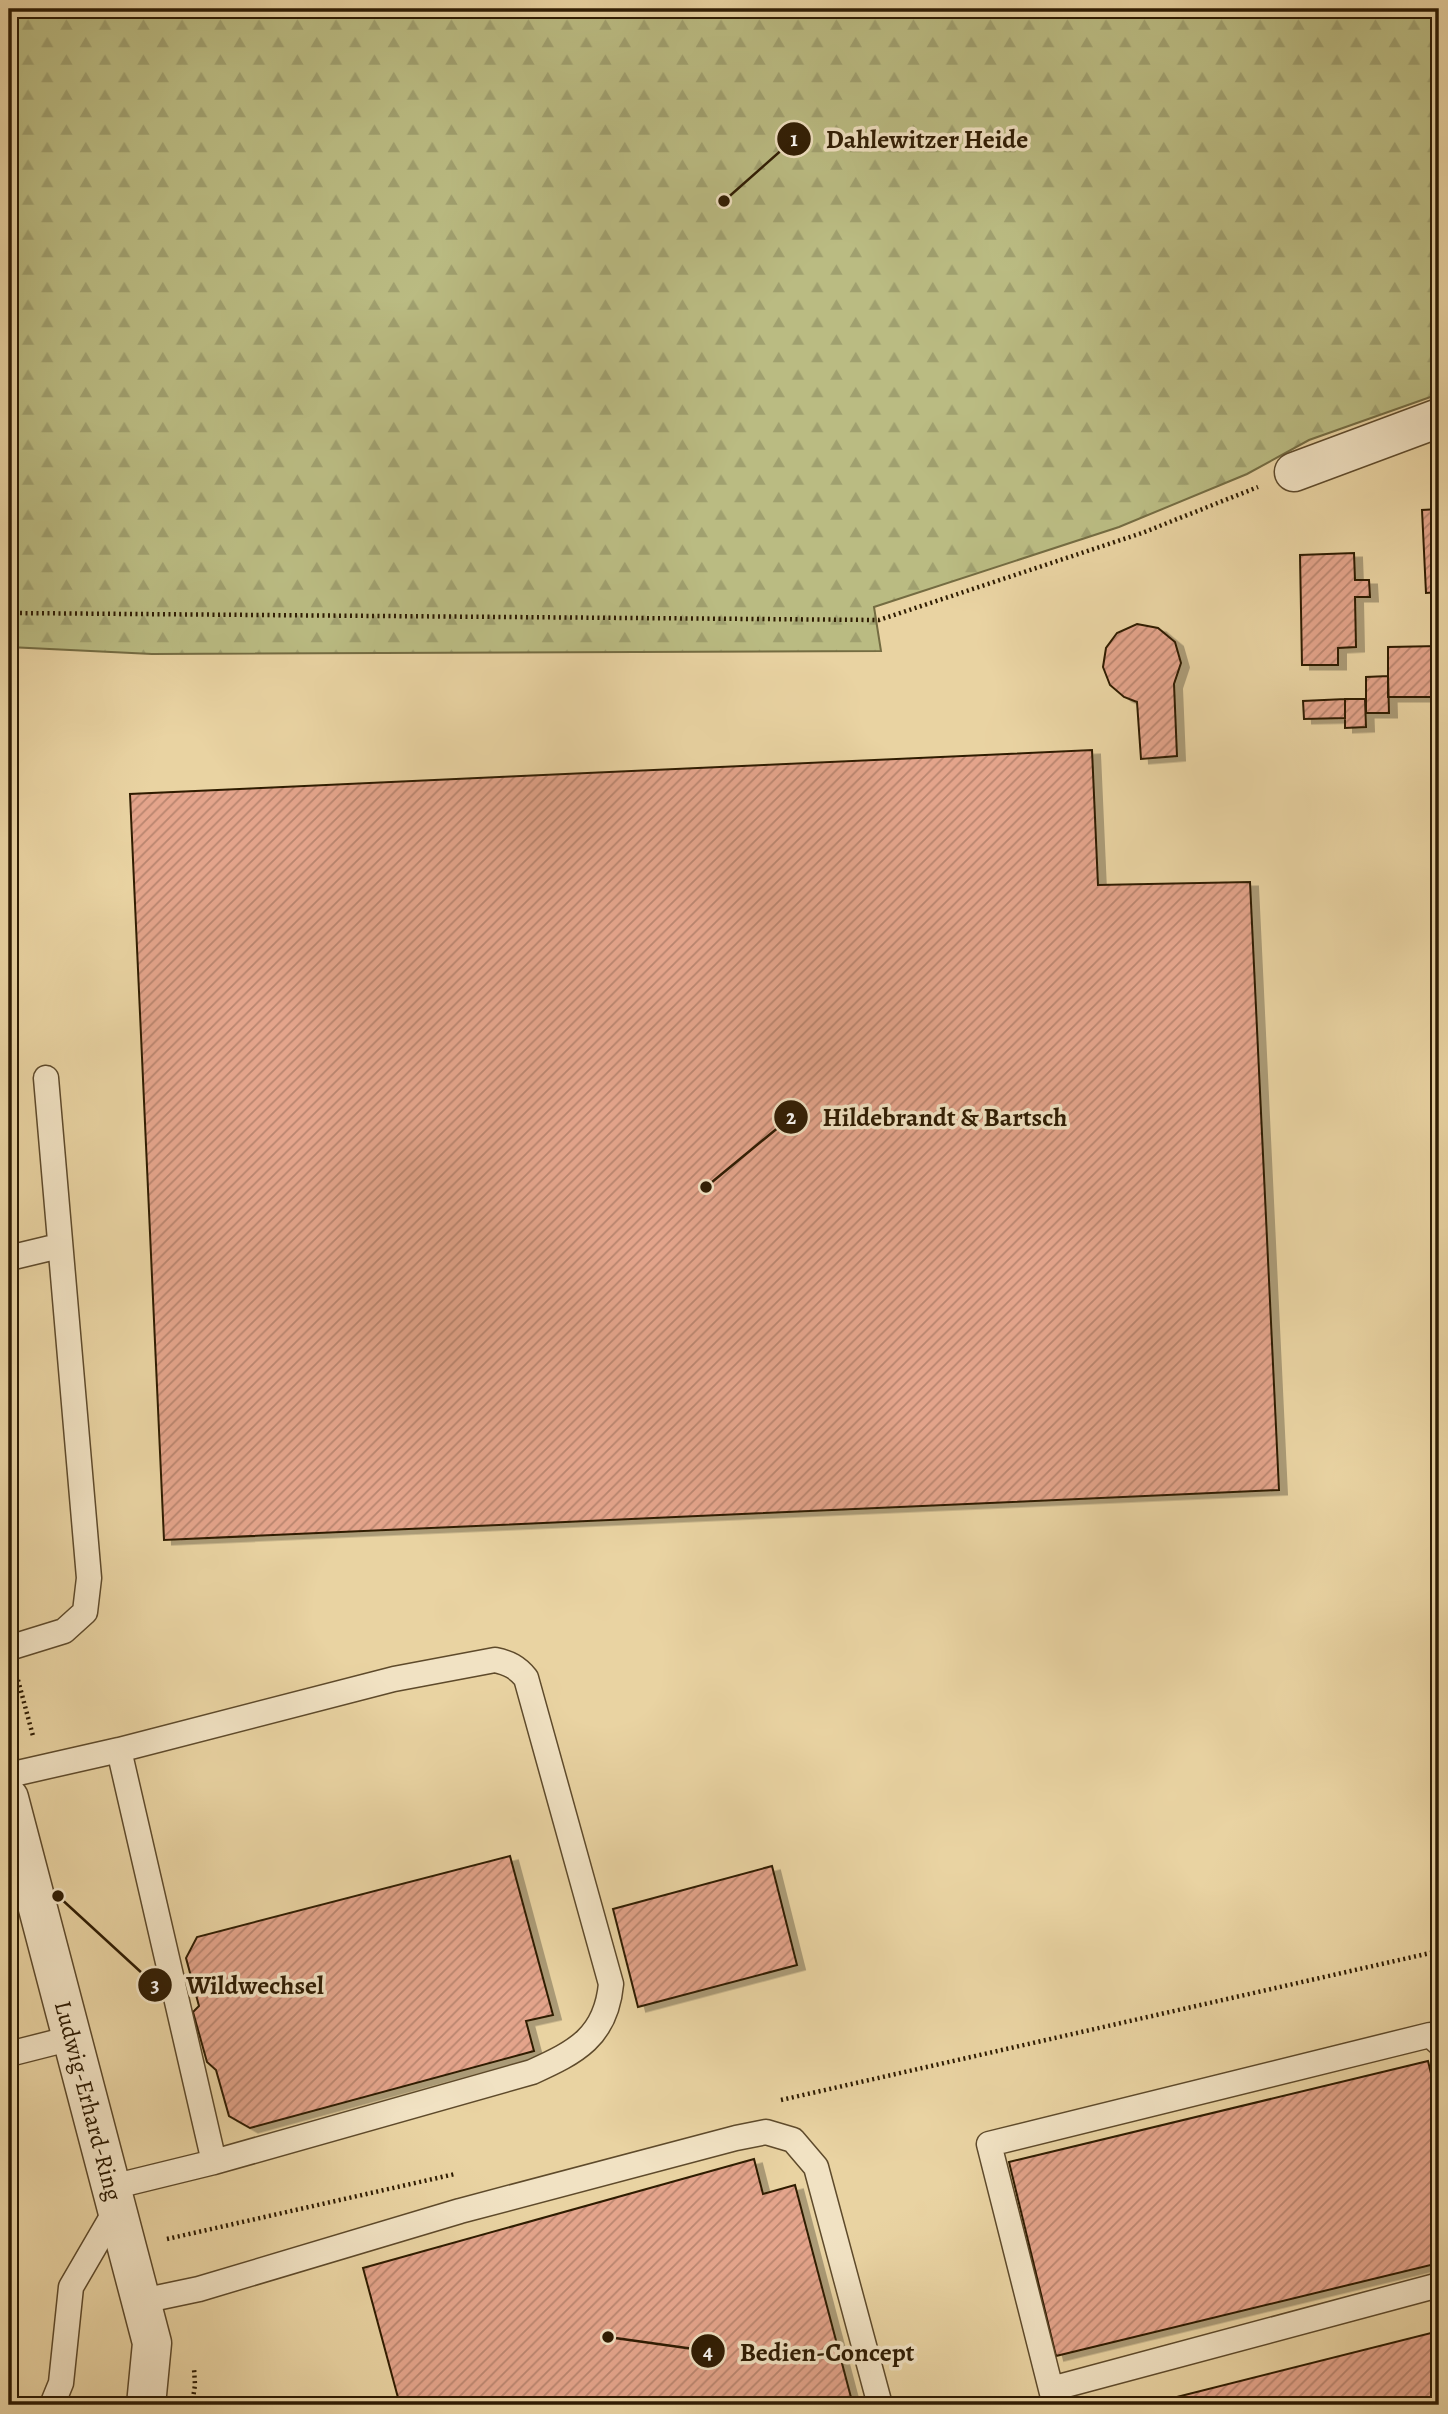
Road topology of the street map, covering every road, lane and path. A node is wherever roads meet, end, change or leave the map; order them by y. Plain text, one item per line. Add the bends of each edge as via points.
1 (1439, 418) edge
2 (1294, 472) joint
3 (9, 612) edge
4 (46, 1078) dead end
5 (59, 1245) junction
6 (9, 1258) edge
7 (9, 1648) edge
8 (119, 1750) junction
9 (9, 1775) edge
10 (9, 1798) edge
11 (1436, 2037) edge
12 (72, 2038) junction
13 (9, 2054) edge
14 (214, 2162) junction
15 (114, 2198) junction
16 (1439, 2286) edge
17 (142, 2301) junction
18 (1053, 2397) edge
19 (52, 2405) edge
20 (146, 2405) edge
21 (880, 2405) edge

1 - 2 street
2 - 3 path via 1142,533 879,620
4 - 5 lane
5 - 6 lane
5 - 7 lane via 89,1578 85,1612 64,1631
8 - 9 lane
8 - 14 lane
8 - 14 lane via 394,1678 495,1660 508,1662 526,1678 611,1983 602,2022 587,2042 566,2057 518,2076
10 - 12 street, Ludwig-Erhard-Ring
11 - 18 lane via 989,2144
12 - 13 lane
12 - 15 street, Ludwig-Erhard-Ring
14 - 15 lane
15 - 17 street, Ludwig-Erhard-Ring
15 - 19 lane via 71,2287 61,2383
16 - 18 lane
17 - 20 street, Ludwig-Erhard-Ring via 152,2343
17 - 21 lane via 199,2289 460,2211 766,2132 793,2140 817,2167

